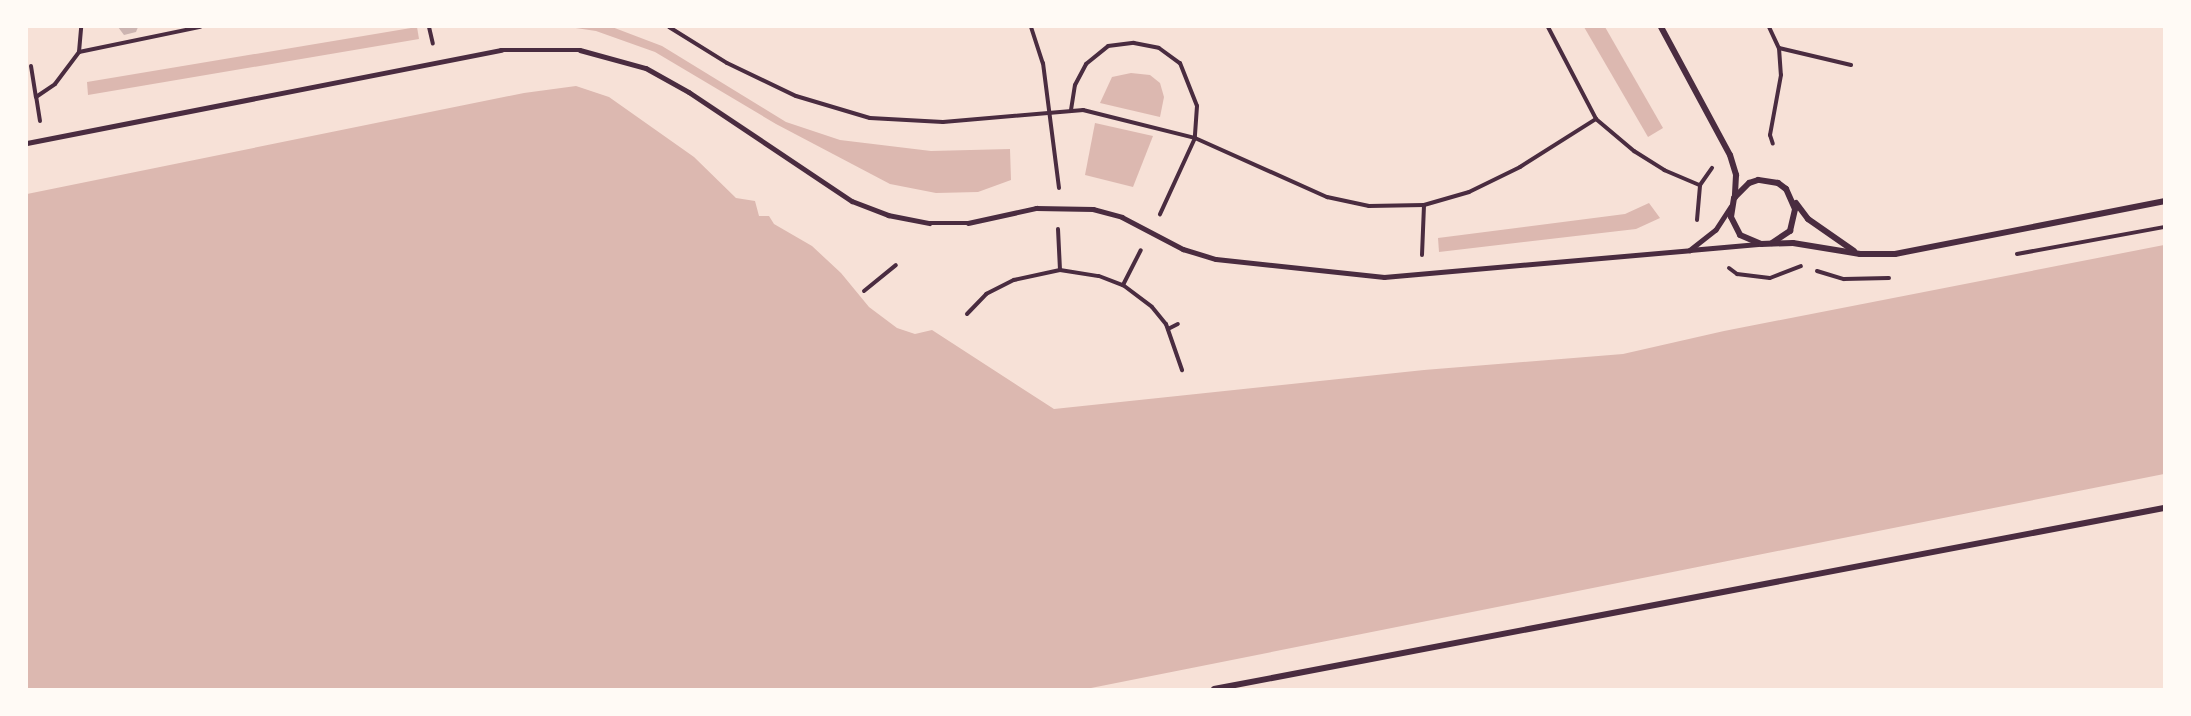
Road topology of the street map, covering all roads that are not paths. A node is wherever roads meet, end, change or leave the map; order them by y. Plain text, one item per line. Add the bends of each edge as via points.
1 (1661, 27) edge
2 (27, 144) edge
3 (1734, 198) junction
4 (1793, 198) junction
5 (2164, 201) edge
6 (1731, 207) junction
7 (1772, 243) junction
8 (1761, 244) junction
9 (1690, 250) junction
10 (1860, 254) junction
11 (2164, 507) edge
12 (1214, 689) edge

1 - 3 street via 1730,155 1736,175
2 - 9 lane via 501,50 580,50 646,68 689,92 852,201 888,215 929,224 968,223 1036,208 1093,209 1122,217 1183,249 1216,259 1384,278
3 - 4 street via 1749,183 1768,180 1778,183
3 - 6 street
4 - 7 street via 1790,231
4 - 10 street via 1808,219
5 - 10 street via 1895,254
6 - 8 street via 1740,235
6 - 9 lane via 1716,230
7 - 8 street
7 - 10 street
8 - 9 lane
11 - 12 street

